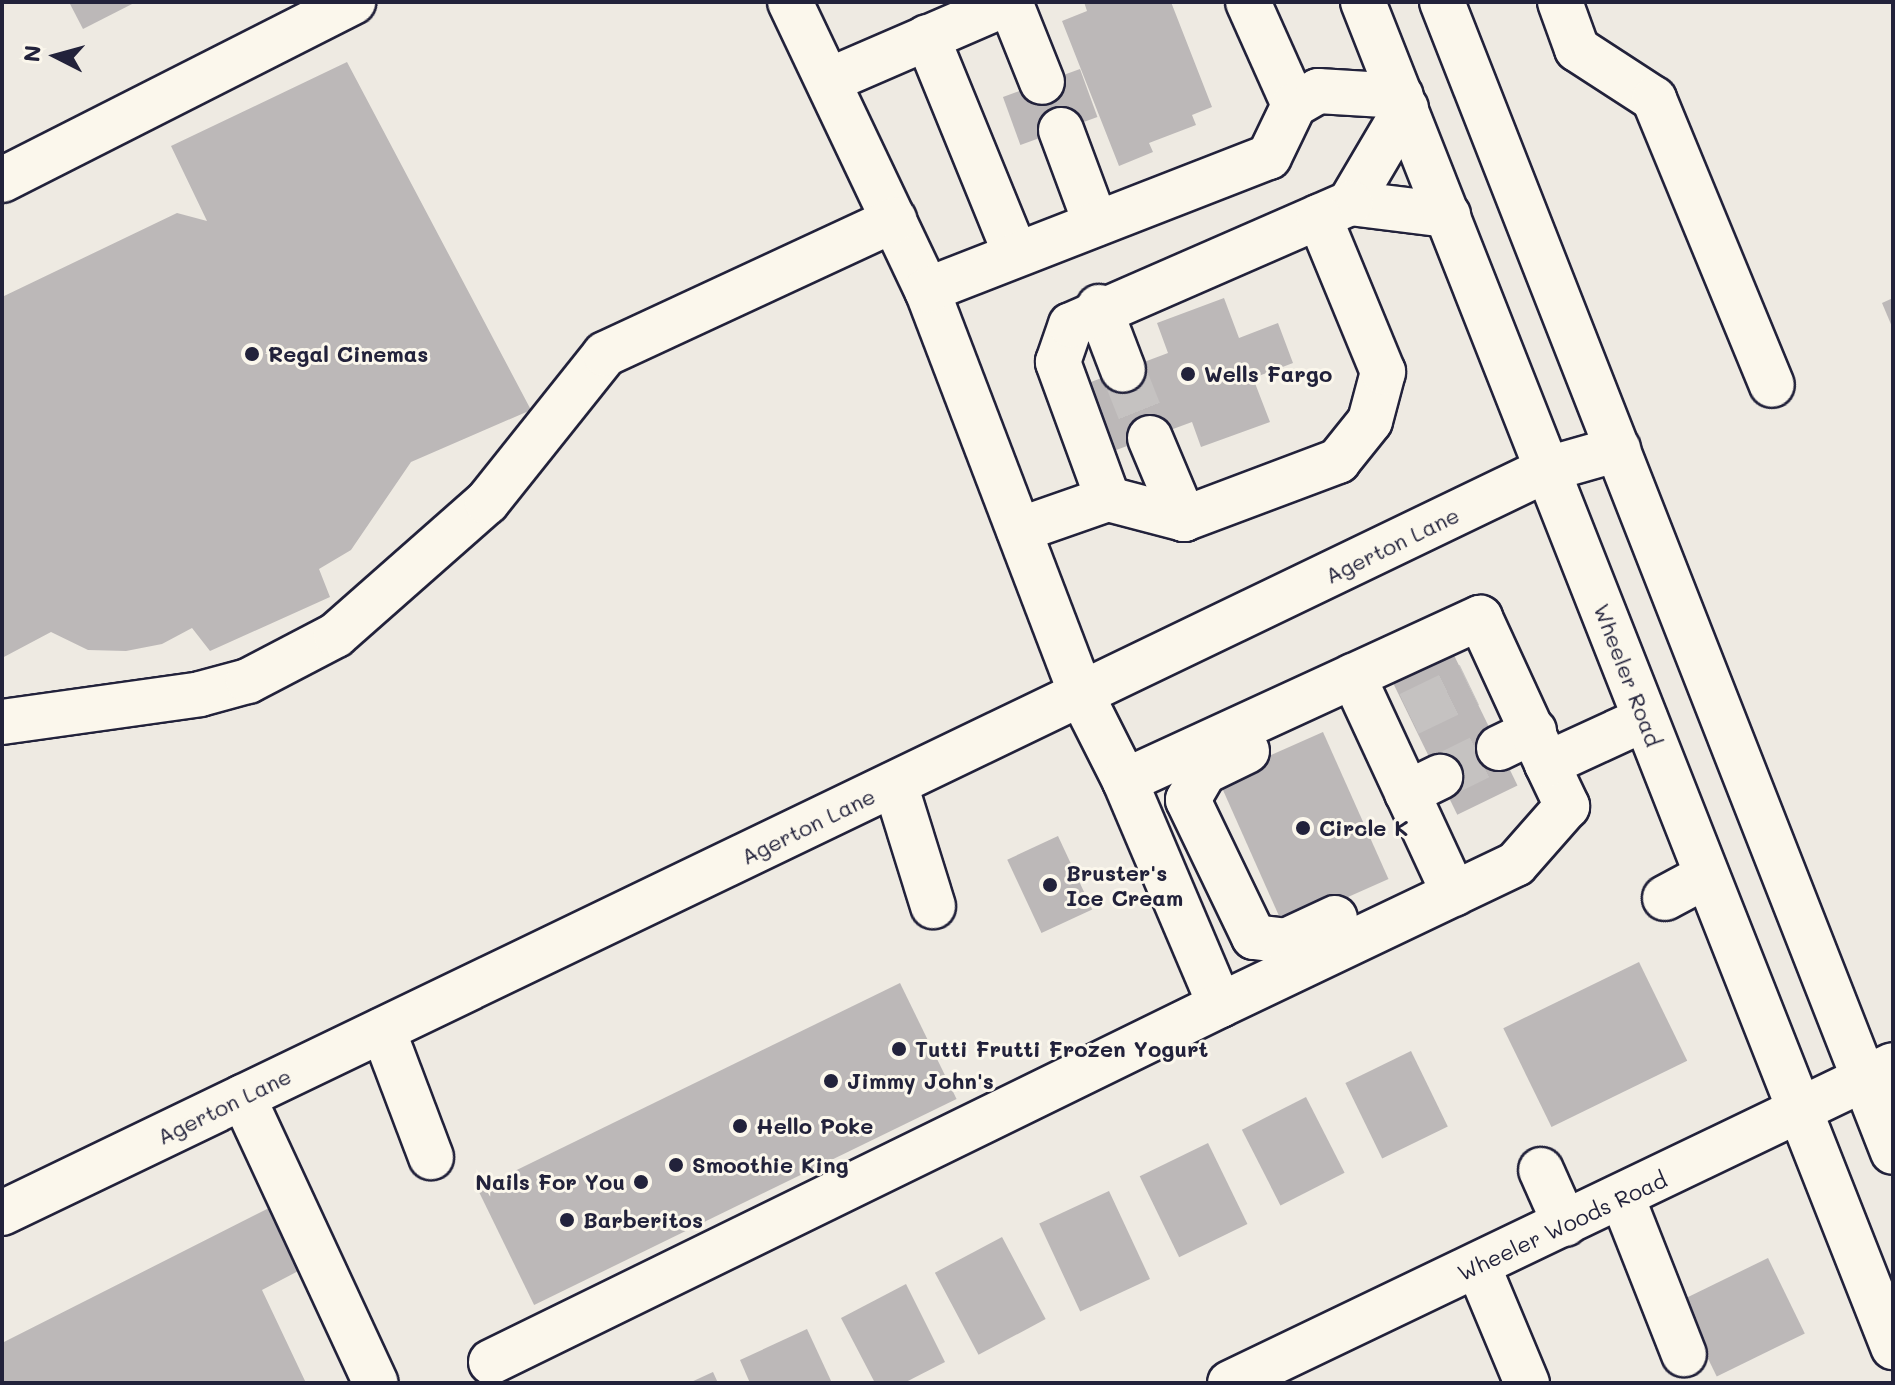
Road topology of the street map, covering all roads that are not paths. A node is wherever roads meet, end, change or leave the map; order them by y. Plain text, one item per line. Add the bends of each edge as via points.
1 (353, 2) edge
2 (1010, 2) edge
3 (1248, 2) edge
4 (1363, 2) edge
5 (1442, 2) edge
6 (1560, 2) edge
7 (799, 7) edge
8 (927, 37) junction
9 (830, 80) junction
10 (1042, 82) dead end
11 (1403, 102) junction
12 (1294, 105) junction
13 (1061, 130) dead end
14 (2, 180) edge
15 (1335, 210) junction
16 (1448, 215) junction
17 (894, 220) junction
18 (1096, 224) junction
19 (1016, 255) junction
20 (927, 290) junction
21 (1099, 307) junction
22 (1123, 370) tunnel mouth
23 (1772, 385) dead end
24 (1150, 438) tunnel mouth
25 (1618, 449) junction
26 (1548, 469) junction
27 (1108, 499) junction
28 (1184, 519) junction
29 (1019, 530) junction
30 (1340, 682) junction
31 (1081, 694) junction
32 (1645, 719) junction
33 (2, 722) edge
34 (1527, 747) junction
35 (1125, 781) junction
36 (895, 784) junction
37 (1706, 876) junction
38 (1665, 898) dead end
39 (1442, 900) junction
40 (933, 906) dead end
41 (1220, 1005) junction
42 (383, 1030) junction
43 (1879, 1072) edge
44 (243, 1097) junction
45 (1801, 1112) junction
46 (1893, 1152) edge
47 (431, 1157) dead end
48 (1541, 1170) dead end
49 (1622, 1197) junction
50 (2, 1213) edge
51 (1565, 1224) junction
52 (1478, 1266) junction
53 (1893, 1347) edge
54 (1684, 1354) dead end
55 (491, 1362) dead end
56 (376, 1383) edge
57 (1230, 1383) edge
58 (1527, 1383) edge

1 - 14 main road
2 - 8 main road
2 - 10 main road
3 - 12 main road
4 - 11 main road, Wheeler Road
5 - 25 main road
6 - 23 main road via 1577,49 1654,99
7 - 9 main road
8 - 9 main road
8 - 19 main road
9 - 17 main road
11 - 12 main road via 1318,91
11 - 15 main road
11 - 16 main road, Wheeler Road
12 - 18 main road via 1269,157
13 - 18 main road
15 - 16 main road
15 - 21 main road
15 - 28 main road via 1383,372 1370,421 1338,461
16 - 26 main road, Wheeler Road
17 - 20 main road
17 - 33 main road via 605,354 487,502 336,635 224,688 154,706
18 - 19 main road
19 - 20 main road
20 - 29 main road
21 - 22 main road
21 - 27 main road via 1071,325 1058,362
24 - 28 main road
25 - 26 main road, Agerton Lane
25 - 43 main road
26 - 31 main road, Agerton Lane
26 - 32 main road, Wheeler Road
27 - 28 main road
27 - 29 main road
29 - 31 main road
30 - 34 main road via 1480,618 1486,676
30 - 35 main road
30 - 39 main road via 1393,722 1423,785
30 - 39 main road via 1311,720 1204,772 1188,800 1254,937 1286,941 1370,901
31 - 35 main road
31 - 36 main road, Agerton Lane
32 - 34 main road
32 - 37 main road, Wheeler Road
34 - 39 main road via 1567,806 1516,864
35 - 41 main road
36 - 40 main road
36 - 42 main road, Agerton Lane
37 - 38 main road
37 - 45 main road, Wheeler Road
39 - 41 main road
41 - 55 main road
42 - 44 main road, Agerton Lane
42 - 47 main road
43 - 45 main road, Wheeler Woods Road
43 - 46 main road
44 - 50 main road, Agerton Lane
44 - 56 main road
45 - 49 main road, Wheeler Woods Road
45 - 53 main road, Wheeler Road
48 - 51 main road
49 - 51 main road, Wheeler Woods Road
49 - 54 main road
51 - 52 main road, Wheeler Woods Road
52 - 57 main road, Wheeler Woods Road
52 - 58 main road

